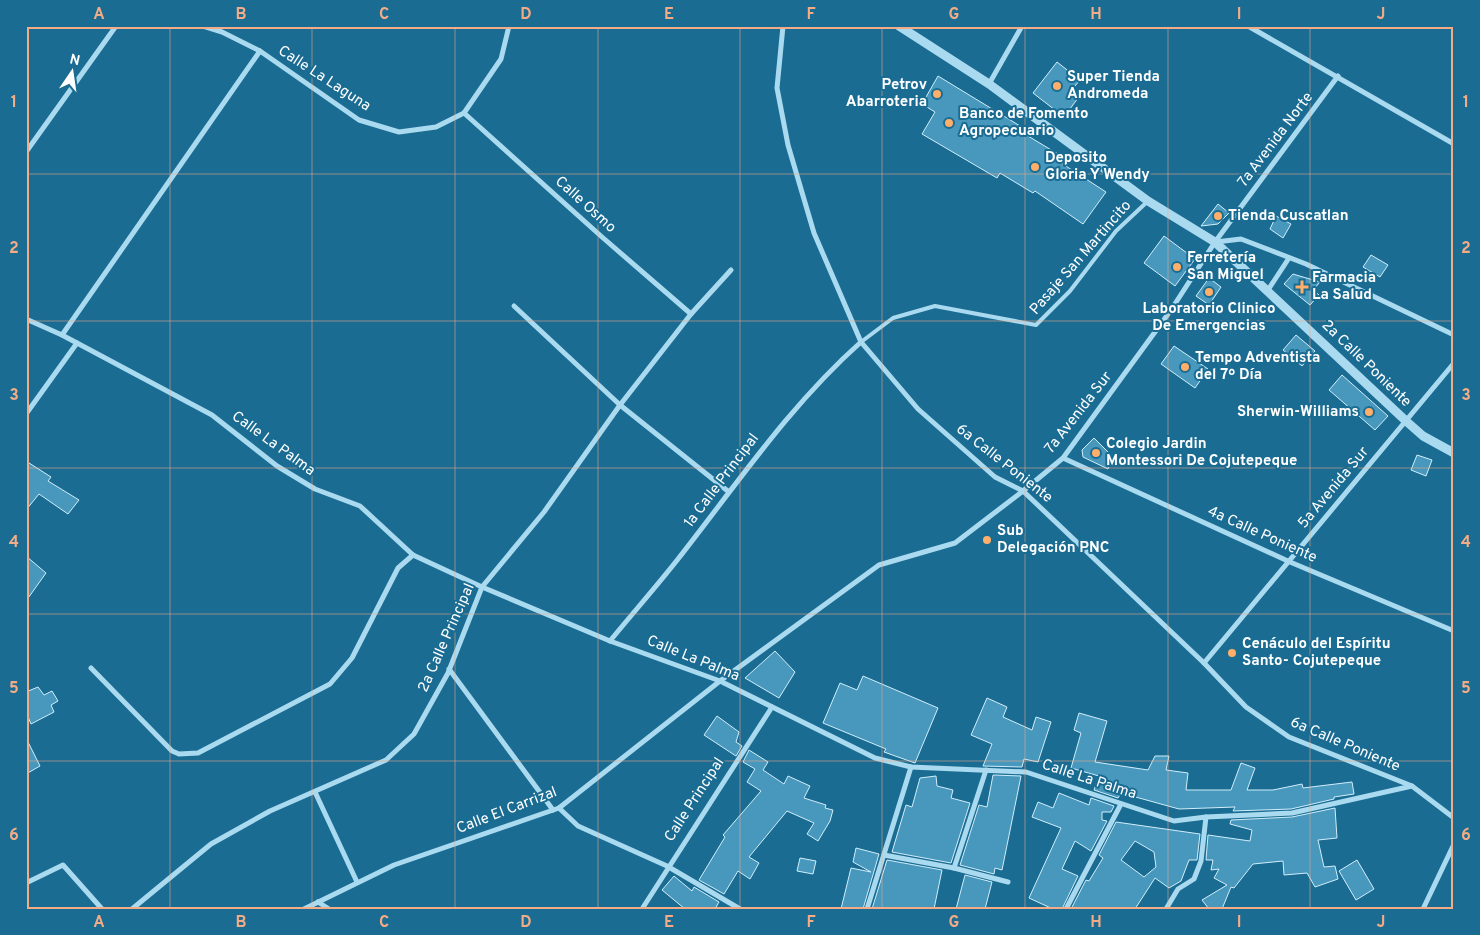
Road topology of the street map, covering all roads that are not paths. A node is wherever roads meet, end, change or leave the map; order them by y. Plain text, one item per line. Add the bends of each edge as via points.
1 (116, 26) edge
2 (202, 26) edge
3 (509, 26) edge
4 (783, 26) edge
5 (899, 26) edge
6 (1022, 26) edge
7 (1248, 26) edge
8 (260, 51) junction
9 (1338, 76) junction
10 (989, 84) junction
11 (464, 113) junction
12 (1454, 144) edge
13 (26, 152) edge
14 (1148, 201) junction
15 (1215, 242) junction
16 (1289, 258) junction
17 (731, 270) dead end
18 (1268, 290) junction
19 (514, 306) dead end
20 (691, 314) junction
21 (26, 319) edge
22 (62, 335) junction
23 (1454, 335) edge
24 (861, 342) junction
25 (77, 343) junction
26 (1454, 363) edge
27 (620, 405) junction
28 (26, 414) edge
29 (1406, 421) junction
30 (1454, 453) edge
31 (1063, 458) junction
32 (1023, 491) junction
33 (729, 492) junction
34 (413, 555) junction
35 (1290, 562) junction
36 (482, 587) junction
37 (1454, 631) edge
38 (610, 641) junction
39 (1204, 663) junction
40 (91, 668) dead end
41 (449, 669) junction
42 (720, 681) junction
43 (772, 707) junction
44 (911, 767) junction
45 (986, 770) junction
46 (1412, 786) junction
47 (315, 792) junction
48 (1121, 804) junction
49 (559, 808) junction
50 (553, 810) junction
51 (1206, 817) junction
52 (1454, 818) edge
53 (1454, 844) edge
54 (884, 855) junction
55 (667, 866) junction
56 (954, 868) junction
57 (26, 882) edge
58 (357, 882) junction
59 (1008, 882) dead end
60 (318, 902) junction
61 (102, 909) edge
62 (132, 909) edge
63 (304, 909) edge
64 (329, 909) edge
65 (642, 909) edge
66 (740, 909) edge
67 (867, 909) edge
68 (1066, 909) edge
69 (1166, 909) edge
70 (1423, 909) edge

1 - 13 street
2 - 8 street, Calle La Laguna
3 - 11 street via 501,59
4 - 24 street, 6a Calle Poniente via 777,88 788,145 814,233
5 - 10 street, 2a Calle Poniente
6 - 10 street
7 - 9 street
8 - 11 street, Calle La Laguna via 358,120 399,132 436,127
8 - 22 street
9 - 12 street
9 - 15 street, 7a Avenida Norte
10 - 14 street, 2a Calle Poniente
11 - 20 street, Calle Osmo
14 - 15 street, 2a Calle Poniente
14 - 24 lane, Pasaje San Martincito via 1116,231 1070,291 1036,326 935,306 893,318
15 - 16 street via 1242,240
15 - 18 street, 2a Calle Poniente
15 - 31 street, 7a Avenida Sur via 1171,310
16 - 18 street
16 - 23 street
17 - 20 street, 2a Calle Principal
18 - 29 street, 2a Calle Poniente
19 - 27 street
20 - 27 street, 2a Calle Principal
21 - 22 street, Calle La Palma
22 - 25 street, Calle La Palma
24 - 32 street, 6a Calle Poniente via 918,409 995,477
24 - 33 street, 1a Calle Principal via 826,373
25 - 28 street
25 - 34 street, Calle La Palma via 212,414 277,466 315,489 360,506
26 - 29 street, 5a Avenida Sur
27 - 33 street
27 - 36 street, 2a Calle Principal via 544,512
29 - 30 street, 2a Calle Poniente via 1423,436
29 - 35 street, 5a Avenida Sur
31 - 32 street, 7a Avenida Sur
31 - 35 street, 4a Calle Poniente
32 - 39 street, 6a Calle Poniente
32 - 42 street, 7a Avenida Sur via 955,543 879,565
33 - 38 street, 1a Calle Principal
34 - 36 street, Calle La Palma
34 - 40 street via 398,568 352,658 330,684 198,753 172,751
35 - 37 street, 4a Calle Poniente
35 - 39 street, 5a Avenida Sur
36 - 38 street, Calle La Palma
36 - 41 street, 2a Calle Principal
38 - 42 street, Calle La Palma
39 - 46 street, 6a Calle Poniente via 1246,707 1289,737
41 - 47 street, 2a Calle Principal via 414,734 386,760
41 - 50 street
42 - 43 street, Calle La Palma
42 - 49 street, Calle El Carrizal
43 - 44 street, Calle La Palma via 875,758
43 - 55 street, Calle Principal
44 - 45 street, Calle La Palma
44 - 54 street
45 - 48 street, Calle La Palma via 1026,772
45 - 56 street
46 - 51 street, Calle La Palma via 1292,814
46 - 52 street, 6a Calle Poniente
47 - 58 street
47 - 62 street, 2a Calle Principal via 270,811 212,844
48 - 51 street, Calle La Palma via 1174,821
48 - 68 street
49 - 50 street, Calle El Carrizal
49 - 55 street via 578,826
50 - 58 street, Calle El Carrizal via 394,865
51 - 69 street via 1201,861 1194,879 1178,889
53 - 70 street
54 - 56 street
54 - 67 street
55 - 65 street, Calle Principal
55 - 66 street
56 - 59 street
57 - 61 street via 63,865
58 - 60 street, Calle El Carrizal
60 - 63 street, Calle El Carrizal
60 - 64 street

